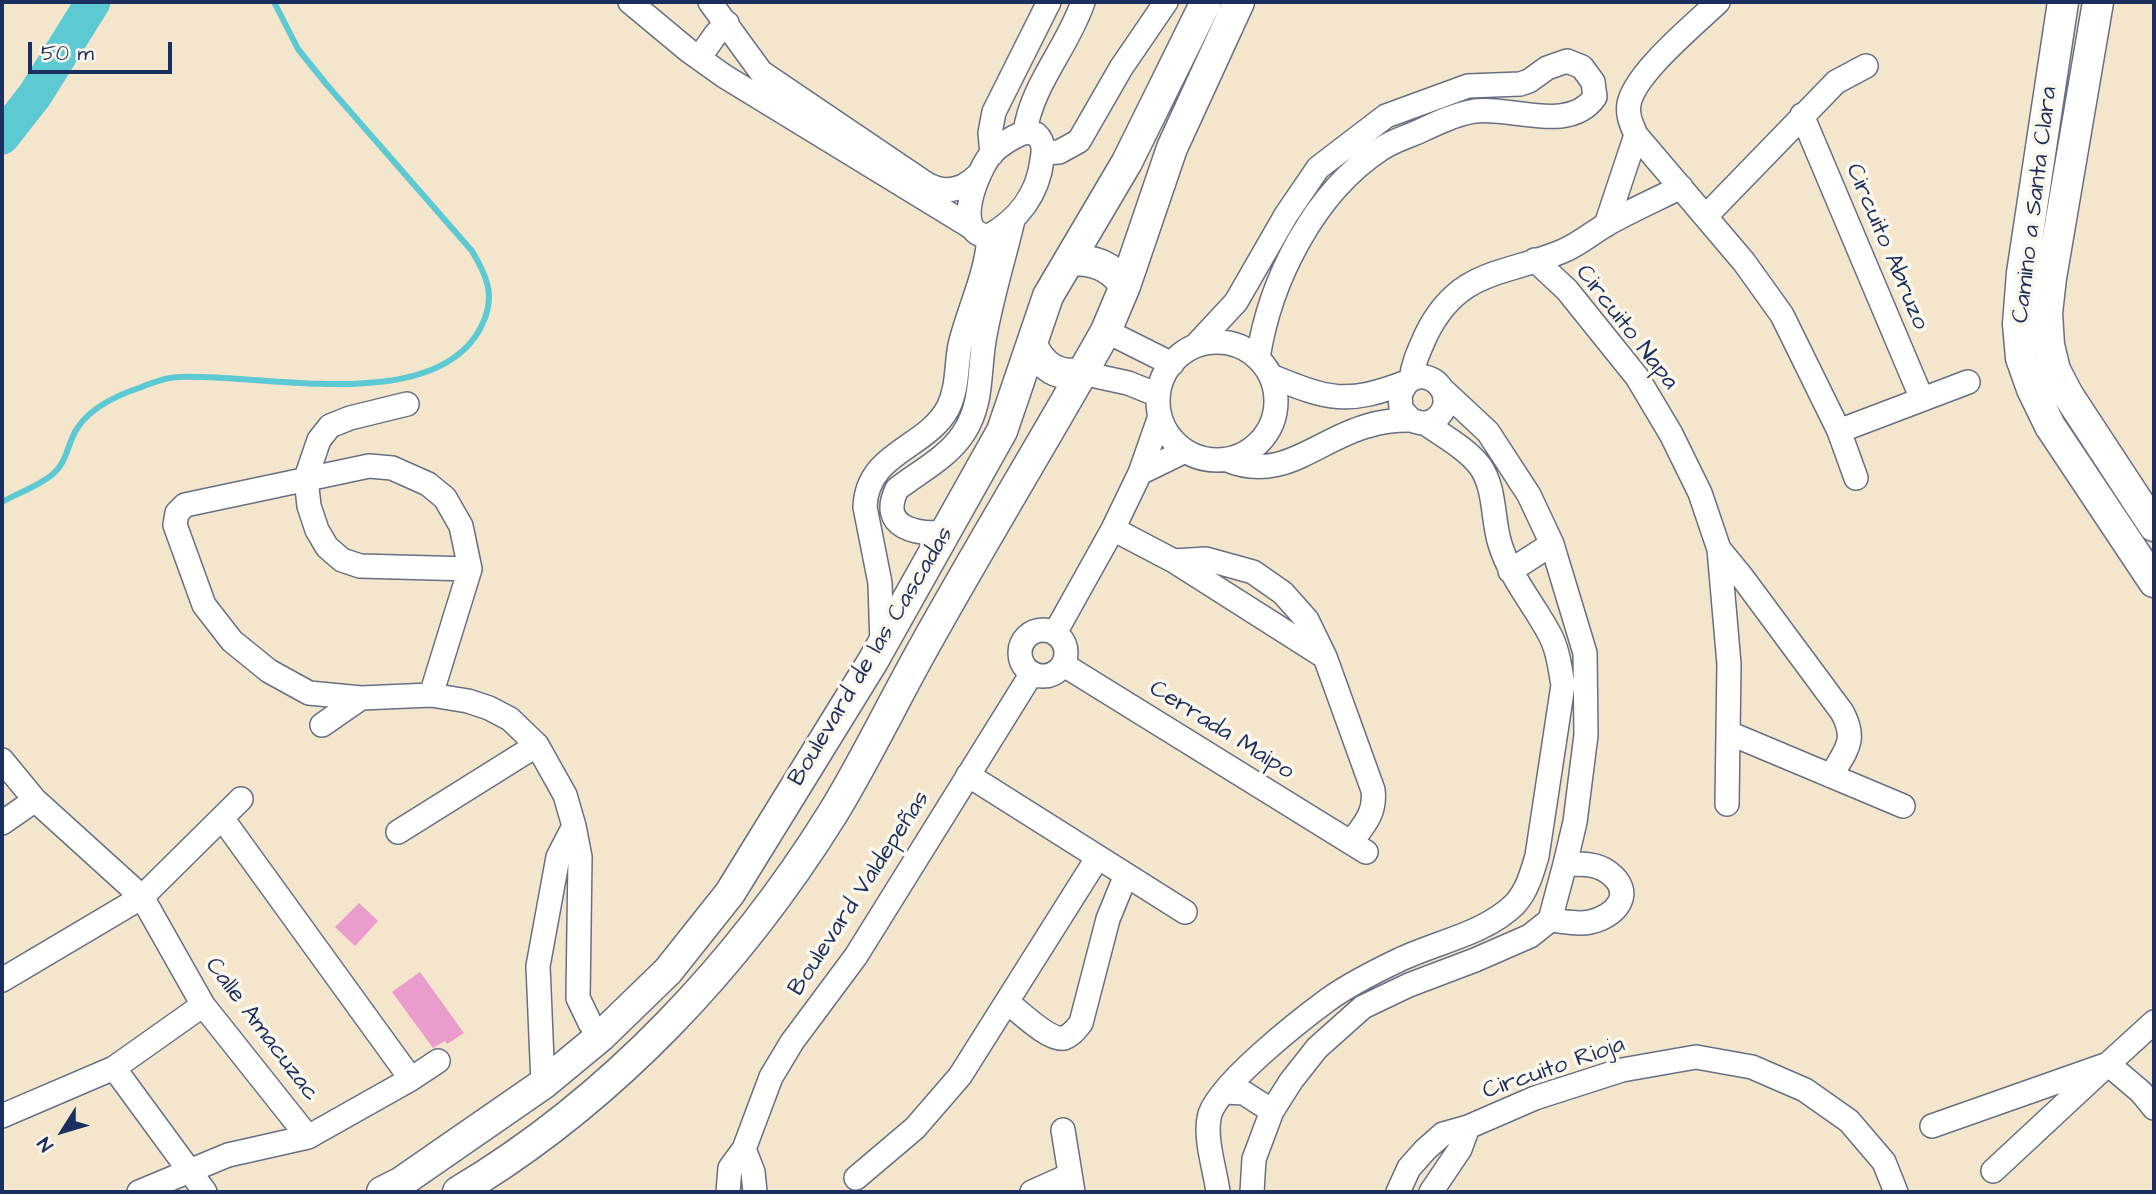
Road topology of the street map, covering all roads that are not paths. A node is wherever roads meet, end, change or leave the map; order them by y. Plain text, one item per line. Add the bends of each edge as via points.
1 (631, 2) edge
2 (710, 2) edge
3 (1049, 2) edge
4 (1083, 2) edge
5 (1166, 2) edge
6 (1206, 2) edge
7 (1240, 2) edge
8 (1718, 2) edge
9 (2063, 2) edge
10 (2098, 2) edge
11 (727, 23) junction
12 (699, 58) junction
13 (1866, 66) dead end
14 (1802, 115) junction
15 (1025, 132) junction
16 (1636, 135) junction
17 (1043, 153) junction
18 (992, 154) junction
19 (879, 162) junction
20 (977, 176) junction
21 (1681, 187) junction
22 (1706, 216) junction
23 (1013, 220) junction
24 (1606, 225) junction
25 (980, 232) junction
26 (1535, 260) junction
27 (1069, 261) junction
28 (1125, 286) junction
29 (1430, 327) junction
30 (1106, 331) junction
31 (1032, 345) junction
32 (1196, 345) junction
33 (1172, 364) junction
34 (1264, 367) junction
35 (1082, 373) junction
36 (1409, 381) junction
37 (1968, 382) dead end
38 (1439, 385) junction
39 (1922, 399) junction
40 (407, 404) dead end
41 (1159, 405) junction
42 (1418, 422) junction
43 (1839, 431) junction
44 (1185, 451) junction
45 (1227, 460) junction
46 (1140, 473) junction
47 (306, 478) junction
48 (1856, 478) dead end
49 (2154, 526) edge
50 (1113, 529) junction
51 (946, 532) junction
52 (1552, 544) junction
53 (1718, 549) junction
54 (1174, 561) junction
55 (471, 569) junction
56 (1510, 570) junction
57 (2154, 582) edge
58 (1055, 633) junction
59 (882, 645) junction
60 (1325, 657) junction
61 (1063, 664) junction
62 (1032, 673) junction
63 (431, 695) junction
64 (361, 698) junction
65 (322, 725) dead end
66 (1729, 733) junction
67 (537, 745) junction
68 (1759, 747) junction
69 (2, 761) edge
70 (1728, 774) junction
71 (968, 775) junction
72 (1831, 776) junction
73 (241, 799) dead end
74 (35, 800) junction
75 (1727, 804) dead end
76 (1903, 806) dead end
77 (222, 818) junction
78 (2, 823) edge
79 (574, 826) junction
80 (398, 832) dead end
81 (1098, 858) junction
82 (1565, 864) junction
83 (1126, 875) junction
84 (142, 897) junction
85 (1185, 912) dead end
86 (1550, 920) junction
87 (1462, 934) junction
88 (1475, 960) junction
89 (2, 980) edge
90 (1007, 1002) junction
91 (203, 1005) junction
92 (2154, 1022) edge
93 (601, 1036) junction
94 (438, 1061) dead end
95 (2108, 1064) junction
96 (114, 1068) junction
97 (411, 1079) junction
98 (543, 1084) junction
99 (1225, 1092) junction
100 (2154, 1108) edge
101 (1272, 1111) junction
102 (2, 1116) edge
103 (1932, 1126) dead end
104 (1468, 1127) junction
105 (1063, 1130) dead end
106 (308, 1137) junction
107 (744, 1149) junction
108 (189, 1170) junction
109 (1993, 1171) dead end
110 (856, 1178) dead end
111 (1071, 1184) edge
112 (139, 1192) edge
113 (205, 1192) edge
114 (383, 1192) edge
115 (458, 1192) edge
116 (728, 1192) edge
117 (755, 1192) edge
118 (1032, 1192) edge
119 (1218, 1192) edge
120 (1251, 1192) edge
121 (1398, 1192) edge
122 (1431, 1192) edge
123 (1896, 1192) edge

1 - 12 street
2 - 11 street
3 - 18 street via 994,112
4 - 15 street via 1033,100
5 - 17 street via 1079,141 1059,152
6 - 27 main road, Boulevard de las Cascadas via 1127,162
7 - 28 main road, Boulevard de las Cascadas via 1172,148
8 - 16 street via 1637,85 1629,103
9 - 57 main road, Camino a Santa Clara via 2022,273 2021,358 2050,426
10 - 49 main road, Camino a Santa Clara via 2051,278 2049,345 2068,395
11 - 12 street
11 - 19 street via 761,72
12 - 19 street via 760,99
13 - 14 street via 1836,82
14 - 22 street
14 - 39 street, Circuito Abruzo
15 - 17 street via 1040,137
15 - 18 street
16 - 21 street
16 - 24 street
17 - 23 street via 1036,185
18 - 20 street
19 - 20 street via 939,189 963,187
19 - 25 street
20 - 25 street via 970,203
21 - 22 street
21 - 24 street
22 - 43 street via 1782,315
23 - 25 street
23 - 51 street via 983,342 981,387 974,412 954,445 897,489 892,503 895,517 906,529
24 - 26 street via 1583,242
25 - 59 street via 986,264 962,339 948,407 928,431 879,468 866,495 880,583
26 - 29 street via 1468,285 1446,303
26 - 53 street, Circuito Napa via 1567,290 1637,377 1700,493
27 - 28 main road via 1087,260 1104,266
27 - 31 main road, Boulevard de las Cascadas via 1048,296
28 - 30 main road, Boulevard de las Cascadas
29 - 36 street
29 - 38 street
30 - 33 street
30 - 35 main road, Boulevard de las Cascadas
31 - 35 main road via 1041,361 1055,371
31 - 51 main road, Boulevard de las Cascadas via 1002,432
32 - 33 street
32 - 34 street via 1218,342 1239,346
32 - 34 street via 1236,302 1318,168 1385,116 1468,86 1529,82 1557,63 1567,61 1582,67 1593,82 1595,97 1577,114 1473,111 1382,148 1331,192 1300,238 1263,323
33 - 41 street via 1165,374
34 - 36 street via 1324,396 1351,399
34 - 45 street via 1276,397 1274,418 1264,438 1248,452
35 - 41 street via 1128,383
35 - 115 main road, Boulevard de las Cascadas via 832,813 755,925 693,998 618,1074 515,1157
36 - 38 street via 1421,377
36 - 42 street via 1400,395 1401,409
37 - 39 street
38 - 42 street via 1446,405 1438,418
38 - 52 street via 1488,432 1529,495
39 - 43 street
40 - 47 street via 330,426
41 - 44 street via 1169,436
41 - 46 street
42 - 45 street via 1381,422 1353,430 1293,460 1262,468
42 - 56 street via 1463,450 1480,467 1490,488 1499,542
43 - 48 street
44 - 45 street via 1205,459
44 - 46 street
46 - 50 street
47 - 55 street via 317,530 342,560 360,566
47 - 55 street via 369,466 391,468 428,484 445,498 461,526
47 - 64 street via 185,505 177,513 175,525 204,605 232,641 269,671 309,692
50 - 54 street, Cerrada Maipo
50 - 58 street
51 - 59 main road, Boulevard de las Cascadas
52 - 56 street
52 - 82 street via 1586,653 1587,735
53 - 66 street, Circuito Napa via 1729,664
53 - 72 street, Circuito Napa via 1849,725 1850,741
54 - 60 street, Cerrada Maipo
54 - 60 street, Cerrada Maipo via 1206,559 1253,572 1283,593 1307,620
55 - 63 street
56 - 87 street via 1551,635 1563,685 1537,856 1528,884 1513,906
58 - 61 street via 1063,641
58 - 62 street via 1045,630 1026,638 1021,657
59 - 93 main road, Boulevard de las Cascadas via 730,893 668,971
60 - 61 street, Cerrada Maipo via 1373,790 1375,803 1359,847
61 - 62 street via 1055,673
62 - 71 street, Boulevard Valdepeñas
63 - 64 street
63 - 67 street via 489,708 510,719
64 - 65 street
66 - 68 street
66 - 70 street, Circuito Napa
67 - 79 street via 565,795
67 - 80 street
68 - 70 street
68 - 72 street
69 - 74 street, Calle Amacuzac
70 - 75 street, Circuito Napa
71 - 81 street
71 - 107 street, Boulevard Valdepeñas via 856,956 771,1077
72 - 76 street
73 - 77 street
74 - 78 street
74 - 84 street, Calle Amacuzac
77 - 84 street
77 - 97 street
79 - 93 street via 580,858 578,998
79 - 98 street via 558,857 538,966
81 - 83 street
81 - 90 street
82 - 86 street
82 - 86 street via 1595,866 1608,872 1621,892 1621,904 1612,914 1586,923
83 - 85 street
83 - 90 street via 1108,919 1081,1023 1073,1033 1062,1039 1051,1036
84 - 89 street
84 - 91 street, Calle Amacuzac
86 - 88 street via 1530,936
87 - 88 street
87 - 99 street via 1401,959 1331,997 1254,1059
88 - 101 street via 1363,1007 1317,1048
90 - 110 street via 960,1076 915,1128
91 - 96 street
91 - 106 street, Calle Amacuzac
92 - 95 street
93 - 98 main road, Boulevard de las Cascadas
94 - 97 street
95 - 100 street
95 - 103 street
95 - 109 street
96 - 102 street
96 - 108 street
97 - 106 street
98 - 114 main road, Boulevard de las Cascadas
99 - 101 street via 1244,1093
99 - 119 street via 1209,1116
101 - 120 street via 1254,1158
104 - 121 street, Circuito Rioja via 1443,1134 1425,1150 1409,1168
104 - 122 street, Circuito Rioja via 1460,1149
104 - 123 street, Circuito Rioja via 1535,1098 1622,1070 1696,1057 1752,1067 1805,1090 1849,1121 1884,1162
105 - 111 street
106 - 108 street via 228,1155
107 - 116 street, Boulevard Valdepeñas via 730,1168
107 - 117 street
108 - 112 street
108 - 113 street
111 - 118 street

